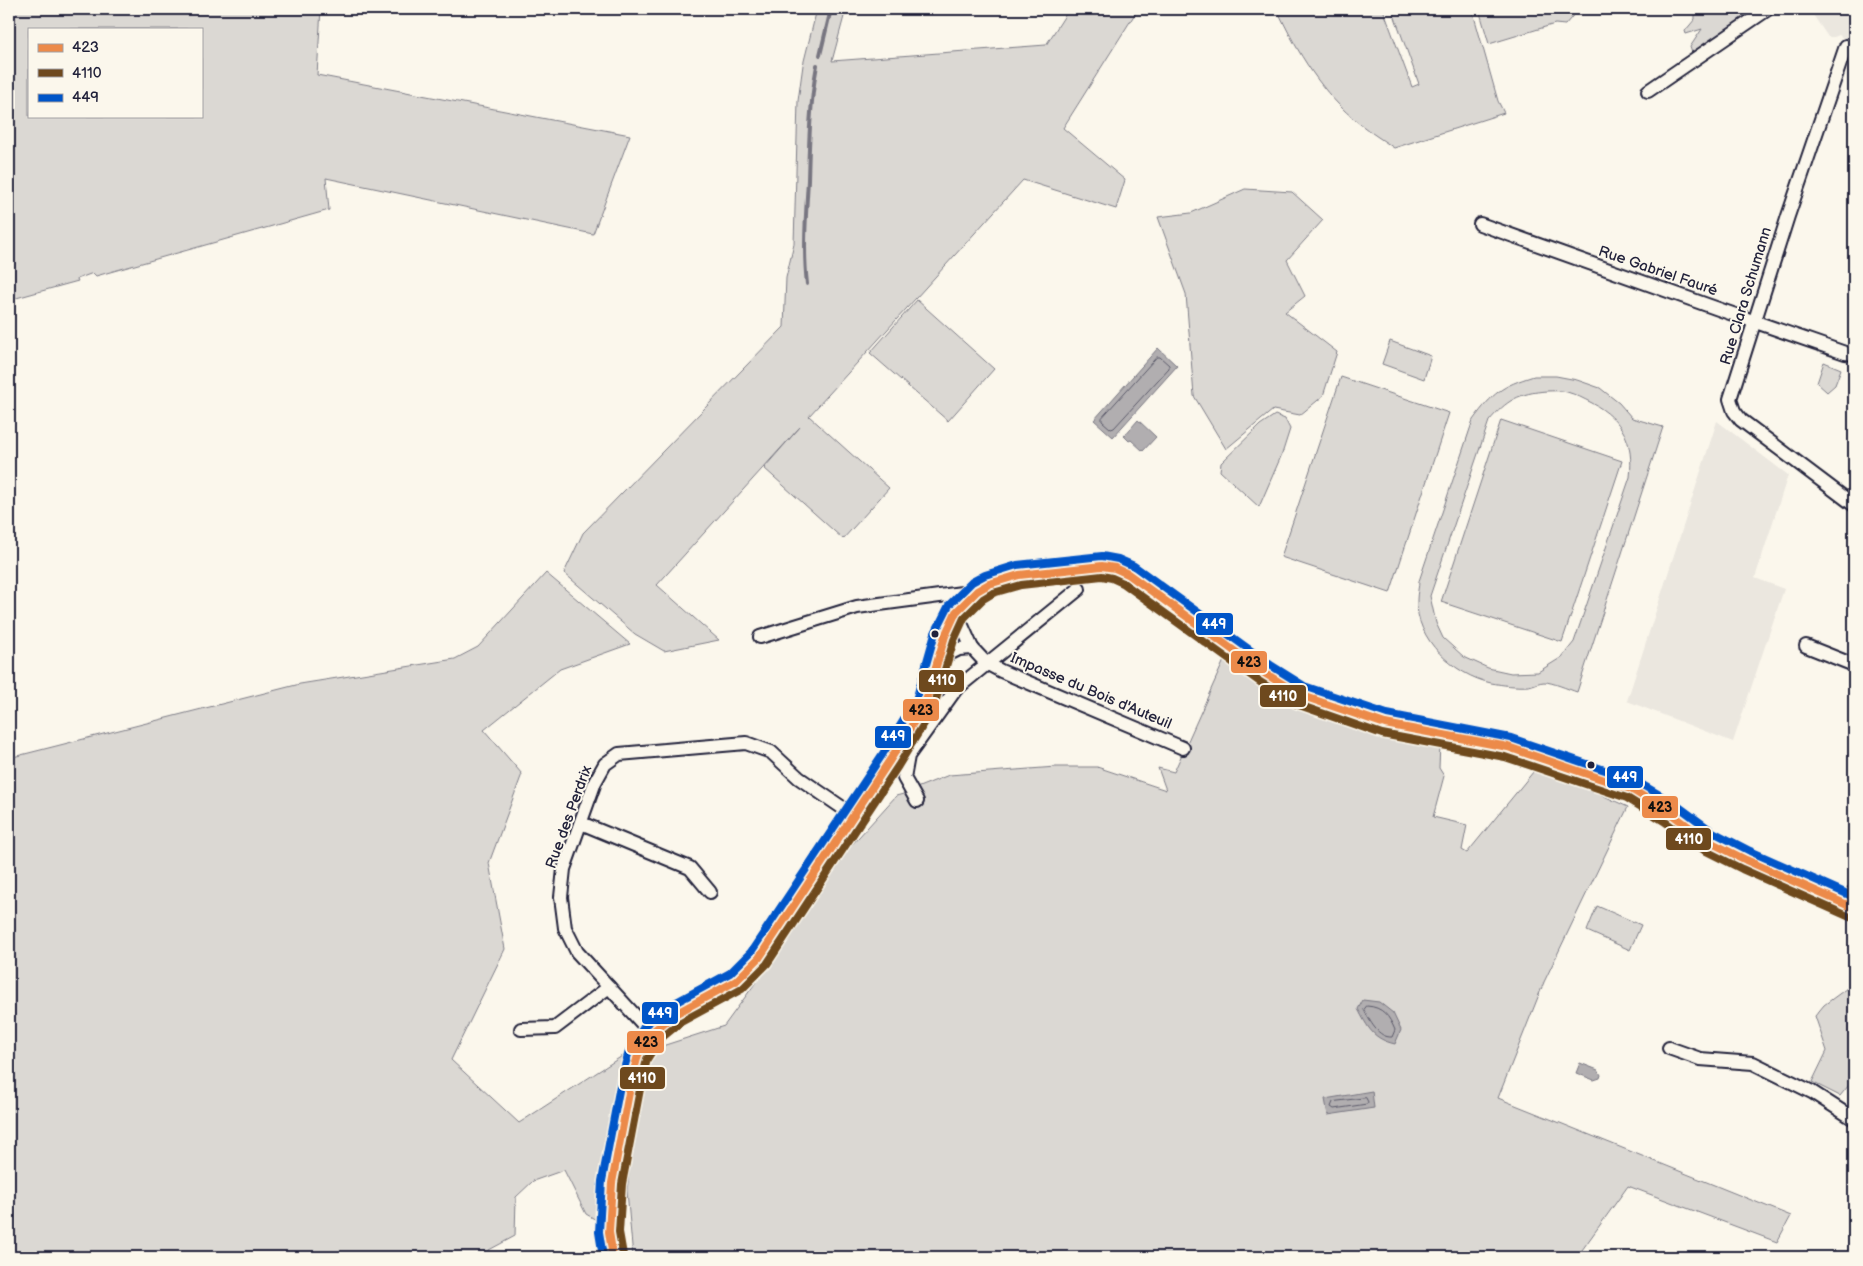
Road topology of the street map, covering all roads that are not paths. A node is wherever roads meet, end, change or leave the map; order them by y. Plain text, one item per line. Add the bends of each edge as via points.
1 (1768, 9) edge
2 (1846, 46) dead end
3 (1648, 90) dead end
4 (1480, 224) dead end
5 (1754, 322) junction
6 (1854, 354) edge
7 (1854, 505) edge
8 (1079, 589) dead end
9 (977, 591) junction
10 (956, 612) junction
11 (760, 637) dead end
12 (1806, 646) dead end
13 (972, 648) junction
14 (939, 659) junction
15 (986, 662) junction
16 (1854, 665) edge
17 (1183, 748) dead end
18 (917, 801) dead end
19 (853, 815) junction
20 (581, 823) junction
21 (1854, 891) edge
22 (710, 892) dead end
23 (1851, 907) edge
24 (609, 987) junction
25 (521, 1029) dead end
26 (651, 1033) junction
27 (1669, 1048) dead end
28 (1854, 1118) edge
29 (613, 1257) edge

1 - 3 street
2 - 5 street, Rue Clara Schumann
4 - 5 street, Rue Gabriel Fauré
5 - 6 street, Rue Gabriel Fauré
5 - 7 street, Rue Clara Schumann via 1730,399 1734,411 1741,420
8 - 15 street
9 - 10 street
9 - 11 street via 857,607
9 - 23 street via 1019,575 1102,566 1115,568 1300,695 1385,724 1508,747 1631,789 1708,841
10 - 13 street
10 - 14 street
12 - 16 street
13 - 14 street via 959,649
13 - 15 street, Impasse du Bois d'Auteuil
14 - 19 street via 925,704
15 - 17 street, Impasse du Bois d'Auteuil
15 - 18 street via 956,689 908,756 904,778
19 - 20 street, Rue des Perdrix via 799,778 771,752 746,743 619,754 605,764
19 - 26 street via 760,958 736,981 675,1014
20 - 22 street via 690,868
20 - 24 street, Rue des Perdrix via 564,869 561,897 565,928 577,952
21 - 23 street
24 - 25 street via 555,1028
24 - 26 street, Rue des Perdrix
26 - 29 street via 638,1055 612,1183 609,1232
27 - 28 street via 1700,1059 1753,1063 1812,1092

